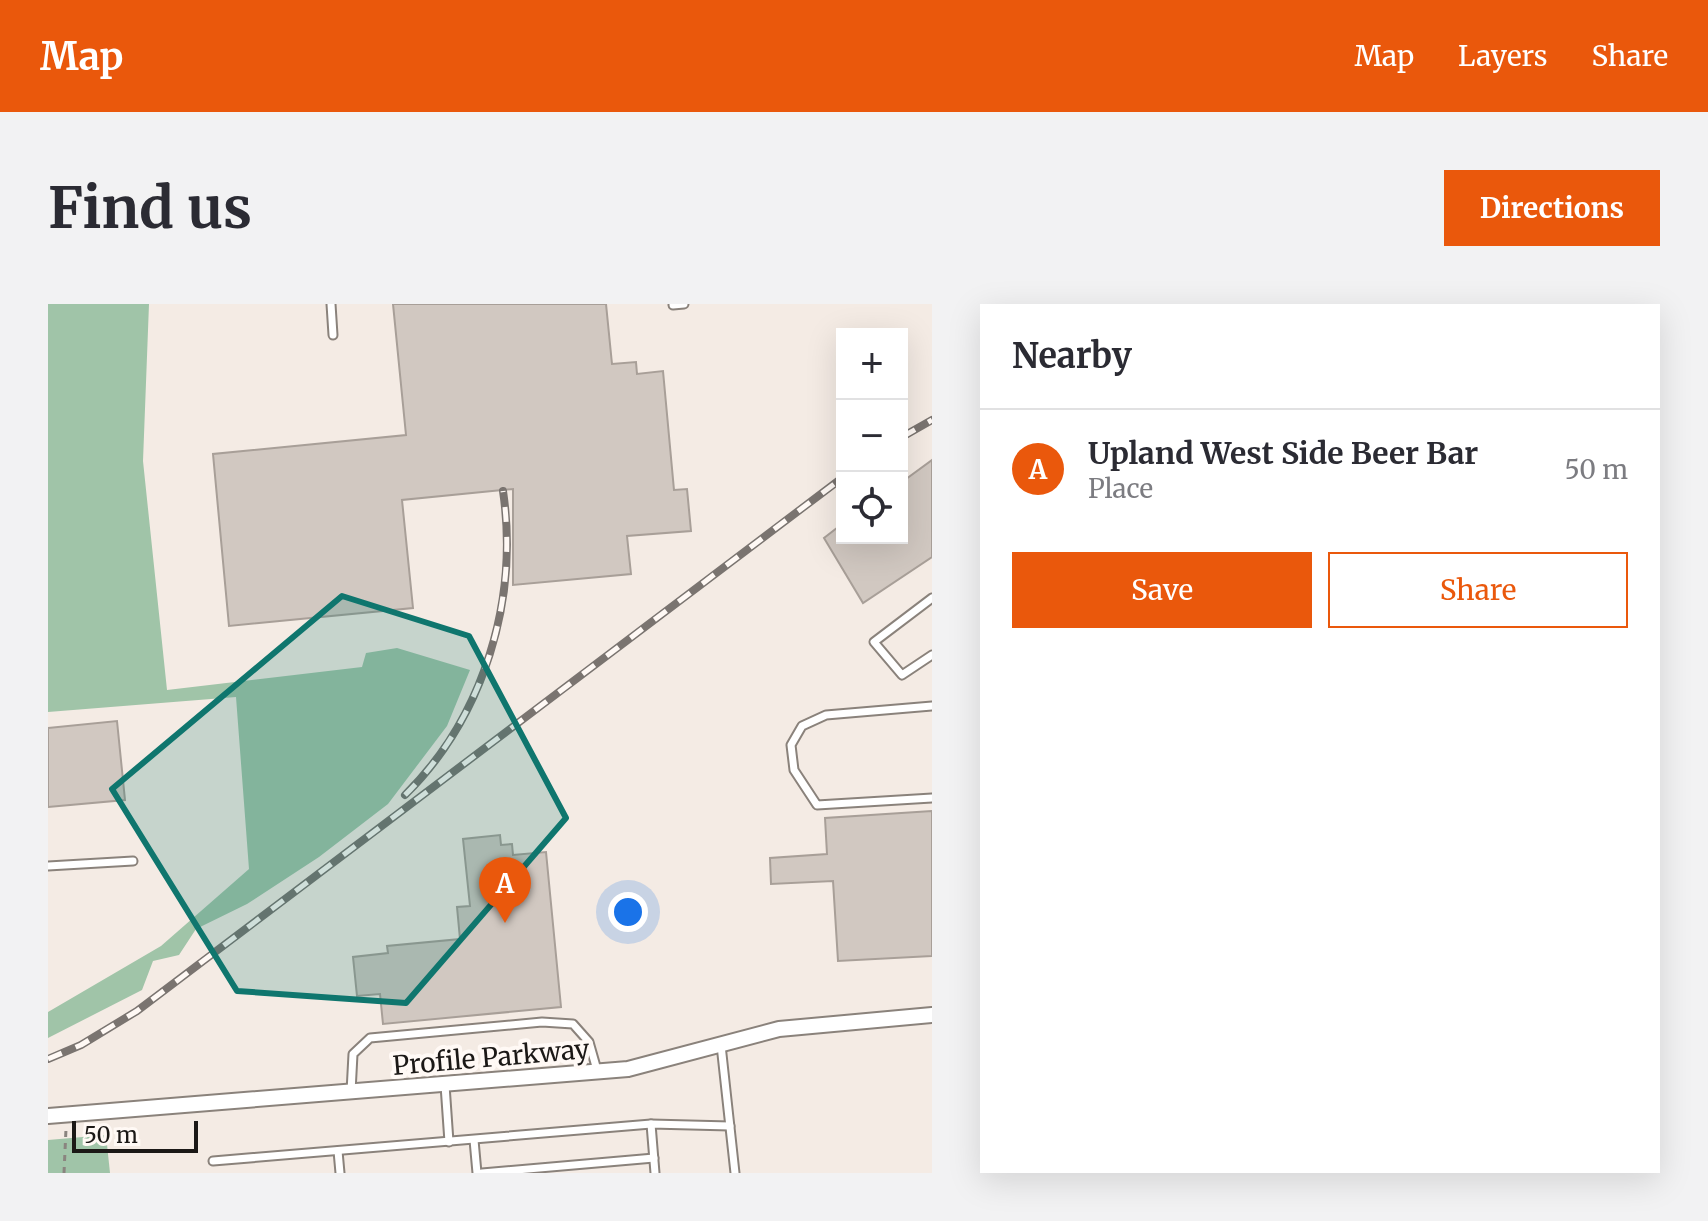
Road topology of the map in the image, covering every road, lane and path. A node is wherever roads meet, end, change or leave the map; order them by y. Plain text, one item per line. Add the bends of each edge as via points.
1 (331, 304) edge
2 (684, 304) edge
3 (673, 305) edge
4 (333, 335) dead end
5 (932, 598) edge
6 (932, 655) edge
7 (932, 706) edge
8 (932, 798) edge
9 (133, 861) dead end
10 (48, 866) edge
11 (932, 1015) edge
12 (721, 1045) junction
13 (598, 1072) junction
14 (445, 1085) junction
15 (351, 1092) junction
16 (66, 1115) junction
17 (48, 1116) edge
18 (651, 1124) junction
19 (730, 1126) junction
20 (474, 1140) junction
21 (449, 1142) junction
22 (338, 1151) junction
23 (654, 1158) junction
24 (213, 1161) dead end
25 (64, 1173) edge
26 (340, 1173) edge
27 (479, 1173) edge
28 (655, 1173) edge
29 (735, 1173) edge

1 - 4 lane
2 - 3 lane
5 - 6 lane via 874,642 902,675
7 - 8 lane via 826,715 802,726 791,745 794,770 817,805
9 - 10 lane
11 - 12 street, Profile Parkway via 798,1026
12 - 13 street, Profile Parkway via 642,1067
12 - 19 lane
13 - 14 street, Profile Parkway
13 - 15 lane via 589,1042 573,1024 542,1022 370,1038 353,1054
14 - 15 street, Profile Parkway
14 - 21 lane
15 - 16 street, Profile Parkway
16 - 17 street, Profile Parkway
16 - 25 path
18 - 19 lane
18 - 20 lane
18 - 23 lane
19 - 29 lane
20 - 21 lane
20 - 27 lane
21 - 22 lane
22 - 24 lane
22 - 26 lane
23 - 27 lane
23 - 28 lane

